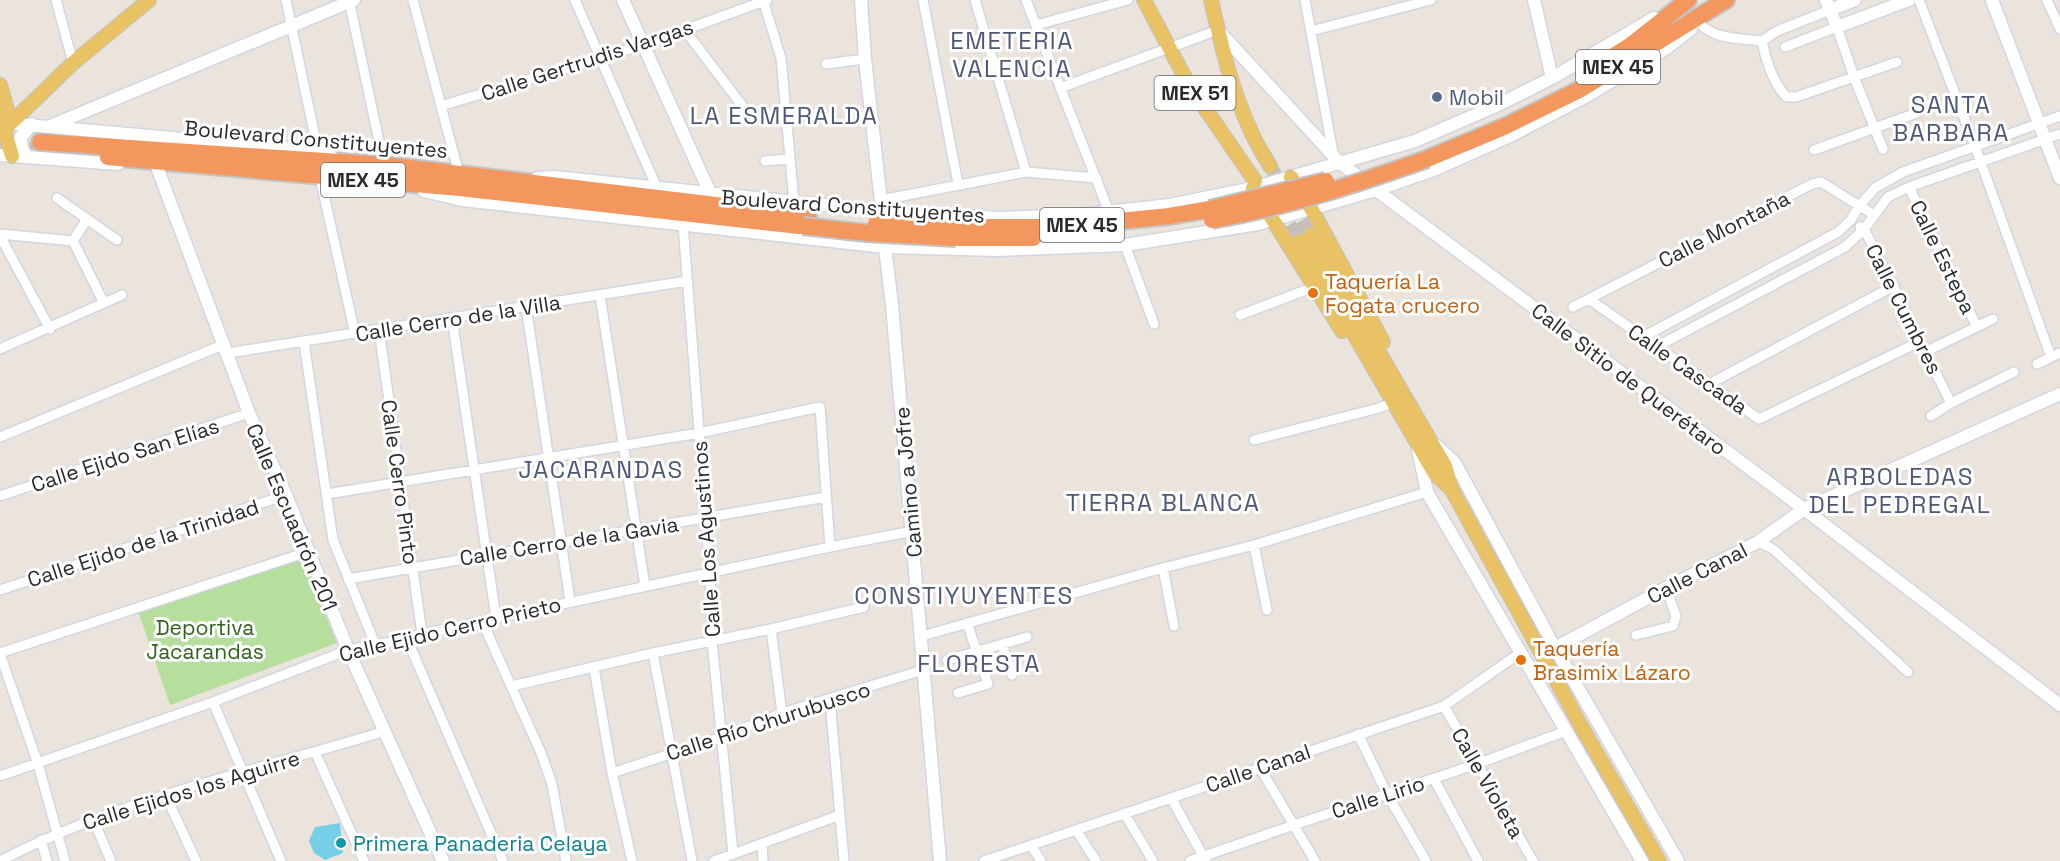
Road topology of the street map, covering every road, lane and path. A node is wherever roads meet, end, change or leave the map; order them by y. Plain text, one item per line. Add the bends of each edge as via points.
1 (56, 0) edge
2 (149, 0) edge
3 (286, 0) edge
4 (413, 0) edge
5 (575, 0) edge
6 (622, 0) edge
7 (765, 0) edge
8 (861, 0) edge
9 (923, 0) edge
10 (975, 0) edge
11 (1026, 0) edge
12 (1128, 0) edge
13 (1144, 0) edge
14 (1211, 0) edge
15 (1305, 0) edge
16 (1431, 0) edge
17 (1534, 0) edge
18 (1686, 0) edge
19 (1855, 0) edge
20 (1909, 0) edge
21 (1919, 0) edge
22 (1992, 0) edge
23 (2047, 0) edge
24 (351, 1) edge
25 (1724, 1) edge
26 (136, 5) edge
27 (1828, 5) edge
28 (1698, 21) junction
29 (290, 25) junction
30 (1036, 25) junction
31 (1837, 27) junction
32 (684, 29) junction
33 (2060, 29) edge
34 (1218, 30) junction
35 (1311, 32) junction
36 (1762, 41) junction
37 (643, 45) junction
38 (1785, 47) dead end
39 (1168, 48) junction
40 (600, 59) junction
41 (865, 59) junction
42 (1897, 62) dead end
43 (73, 63) junction
44 (826, 64) dead end
45 (1854, 77) junction
46 (1551, 78) junction
47 (0, 85) edge
48 (1060, 88) junction
49 (441, 106) junction
50 (1919, 112) dead end
51 (2060, 116) edge
52 (786, 117) junction
53 (1504, 121) junction
54 (2038, 123) junction
55 (2, 124) edge
56 (32, 124) junction
57 (71, 124) junction
58 (1875, 128) junction
59 (2060, 134) edge
60 (2045, 139) junction
61 (1976, 146) junction
62 (1882, 149) dead end
63 (35, 150) junction
64 (1814, 150) dead end
65 (318, 151) junction
66 (6, 156) edge
67 (1337, 158) junction
68 (790, 159) junction
69 (765, 161) dead end
70 (1981, 162) junction
71 (384, 165) junction
72 (1270, 166) tunnel mouth
73 (157, 167) junction
74 (338, 168) junction
75 (1026, 171) junction
76 (459, 174) junction
77 (1291, 177) junction
78 (1097, 178) junction
79 (2060, 178) edge
80 (507, 181) junction
81 (321, 182) junction
82 (958, 184) junction
83 (1254, 184) junction
84 (1909, 187) junction
85 (657, 188) junction
86 (1377, 190) junction
87 (710, 193) junction
88 (57, 198) dead end
89 (794, 202) junction
90 (824, 206) junction
91 (882, 206) junction
92 (1859, 206) junction
93 (1312, 210) junction
94 (1109, 212) junction
95 (687, 214) junction
96 (1874, 215) junction
97 (87, 219) junction
98 (1851, 220) junction
99 (1272, 221) junction
100 (1864, 229) junction
101 (0, 235) edge
102 (117, 240) dead end
103 (817, 240) junction
104 (73, 241) junction
105 (1125, 245) junction
106 (885, 247) junction
107 (687, 281) junction
108 (1894, 286) junction
109 (1314, 287) junction
110 (122, 295) dead end
111 (600, 295) junction
112 (1589, 298) junction
113 (104, 303) junction
114 (526, 306) junction
115 (1573, 307) dead end
116 (1240, 315) dead end
117 (452, 318) junction
118 (1993, 319) dead end
119 (1154, 324) dead end
120 (1977, 327) junction
121 (50, 329) junction
122 (379, 330) junction
123 (355, 334) junction
124 (1643, 337) junction
125 (304, 342) junction
126 (1919, 342) junction
127 (1656, 347) junction
128 (226, 348) junction
129 (0, 350) edge
130 (1924, 352) junction
131 (2056, 355) edge
132 (2037, 364) dead end
133 (2014, 372) dead end
134 (1383, 383) junction
135 (1708, 384) junction
136 (2060, 394) edge
137 (1394, 402) junction
138 (1951, 403) junction
139 (1411, 410) junction
140 (249, 413) junction
141 (1931, 416) dead end
142 (699, 433) junction
143 (0, 437) edge
144 (1416, 439) junction
145 (1254, 440) dead end
146 (1430, 440) junction
147 (622, 446) junction
148 (548, 458) junction
149 (474, 469) junction
150 (399, 482) junction
151 (1452, 490) junction
152 (1427, 492) junction
153 (327, 494) junction
154 (286, 495) junction
155 (0, 496) edge
156 (826, 497) junction
157 (1804, 509) junction
158 (704, 519) junction
159 (637, 530) junction
160 (913, 531) junction
161 (1758, 542) junction
162 (561, 543) junction
163 (1254, 544) junction
164 (830, 547) junction
165 (307, 552) junction
166 (486, 556) junction
167 (411, 567) junction
168 (1163, 568) junction
169 (710, 573) junction
170 (348, 579) junction
171 (645, 586) junction
172 (1666, 588) junction
173 (0, 590) edge
174 (570, 601) junction
175 (864, 608) dead end
176 (1267, 610) dead end
177 (496, 618) junction
178 (482, 621) junction
179 (967, 623) junction
180 (1174, 626) dead end
181 (771, 629) junction
182 (422, 634) junction
183 (1636, 635) dead end
184 (922, 636) junction
185 (1027, 637) dead end
186 (407, 639) junction
187 (712, 641) junction
188 (375, 644) junction
189 (1002, 644) junction
190 (1555, 648) junction
191 (348, 650) junction
192 (977, 652) junction
193 (0, 653) edge
194 (653, 653) junction
195 (1520, 653) junction
196 (947, 660) dead end
197 (594, 668) junction
198 (923, 670) junction
199 (1908, 672) dead end
200 (1012, 675) dead end
201 (512, 686) junction
202 (958, 693) dead end
203 (830, 700) junction
204 (213, 702) junction
205 (2060, 705) edge
206 (1444, 706) junction
207 (782, 713) junction
208 (385, 731) junction
209 (1566, 731) junction
210 (1358, 734) junction
211 (722, 737) junction
212 (315, 752) junction
213 (671, 754) junction
214 (38, 764) junction
215 (1478, 765) junction
216 (1260, 768) junction
217 (242, 772) junction
218 (612, 773) junction
219 (0, 776) edge
220 (1434, 779) junction
221 (165, 794) junction
222 (1387, 794) junction
223 (1171, 798) junction
224 (1124, 813) junction
225 (840, 815) junction
226 (93, 819) junction
227 (1294, 825) junction
228 (1076, 830) junction
229 (56, 833) junction
230 (41, 840) junction
231 (762, 844) junction
232 (1031, 845) junction
233 (733, 854) junction
234 (1204, 859) edge
235 (1636, 860) edge
236 (0, 861) edge
237 (47, 861) edge
238 (65, 861) edge
239 (111, 861) edge
240 (196, 861) edge
241 (281, 861) edge
242 (364, 861) edge
243 (443, 861) edge
244 (503, 861) edge
245 (566, 861) edge
246 (632, 861) edge
247 (692, 861) edge
248 (714, 861) edge
249 (763, 861) edge
250 (844, 861) edge
251 (940, 861) edge
252 (985, 861) edge
253 (1041, 861) edge
254 (1096, 861) edge
255 (1153, 861) edge
256 (1190, 861) edge
257 (1315, 861) edge
258 (1426, 861) edge
259 (1478, 861) edge
260 (1533, 861) edge
261 (1659, 861) edge
262 (1678, 861) edge

1 - 43 street
2 - 26 main road
3 - 29 street
4 - 49 street
5 - 40 street
6 - 37 street
7 - 32 street, Calle Gertrudis Vargas
7 - 52 street via 781,58
8 - 41 street, Camino a Jofre
9 - 82 street
10 - 75 street
11 - 30 street
12 - 30 street
13 - 39 main road, MEX 51
14 - 34 main road, MEX 51
15 - 35 street
16 - 35 street
17 - 46 street
18 - 46 street
18 - 53 highway, Boulevard Constituyentes / MEX 45 via 1630,45
19 - 27 street
20 - 31 street
21 - 61 street
22 - 54 street
23 - 33 street
24 - 29 street
24 - 71 street
25 - 28 highway, Boulevard Constituyentes / MEX 45
26 - 43 main road
27 - 31 street
27 - 36 street
28 - 36 street via 1721,36
28 - 53 highway, Boulevard Constituyentes / MEX 45 via 1581,89
28 - 86 street via 1668,47 1586,97 1500,141
29 - 57 street
29 - 65 street
30 - 48 street
31 - 38 street
31 - 45 street
32 - 37 street, Calle Gertrudis Vargas
32 - 52 street via 753,120
34 - 39 street
34 - 67 street, Calle Sitio de Querétaro
34 - 72 main road, MEX 51 via 1250,130
35 - 67 street
36 - 45 street via 1779,90 1787,97
37 - 40 street, Calle Gertrudis Vargas
37 - 87 street
39 - 48 street
39 - 83 main road, MEX 51
40 - 49 street, Calle Gertrudis Vargas
40 - 85 street
41 - 44 street
41 - 91 street, Camino a Jofre
42 - 45 street
43 - 55 main road
45 - 58 street
46 - 67 street via 1415,141
47 - 55 main road
48 - 78 street
49 - 76 street
50 - 58 street
51 - 54 street
52 - 68 street
53 - 95 highway, Boulevard Constituyentes / MEX 45, bridge via 1427,159 1304,200 1244,214 1112,234 998,239 911,237
54 - 60 street
54 - 61 street
55 - 56 street
55 - 66 main road
56 - 57 street
56 - 63 street via 20,138 23,150
57 - 65 street
58 - 62 street
58 - 64 street
59 - 60 street
60 - 70 street
60 - 79 street
61 - 70 street
61 - 92 street via 1903,172 1875,188
63 - 66 street
63 - 73 street
63 - 74 highway, Boulevard Constituyentes / MEX 45
65 - 74 street
67 - 77 street
67 - 86 street, Calle Sitio de Querétaro
68 - 69 street
68 - 89 street
70 - 84 street
70 - 131 street
71 - 74 highway, Boulevard Constituyentes / MEX 45
71 - 76 highway, Boulevard Constituyentes / MEX 45
73 - 81 street
73 - 128 street, Calle Escuadrón 201
74 - 81 street
74 - 95 highway, Boulevard Constituyentes / MEX 45 via 388,183
75 - 78 street
75 - 82 street
76 - 80 highway, Boulevard Constituyentes / MEX 45
77 - 83 street
77 - 93 main road
78 - 94 street
80 - 85 street via 554,177
80 - 95 highway, Boulevard Constituyentes / MEX 45
81 - 123 street
82 - 91 street
83 - 94 street via 1170,205
83 - 99 main road
84 - 96 street via 1888,197
84 - 120 street, Calle Estepa
85 - 87 street
86 - 93 street
86 - 157 street, Calle Sitio de Querétaro
87 - 89 street
88 - 97 street
89 - 90 street
90 - 91 street
90 - 103 street via 827,225
91 - 94 street via 998,218
91 - 106 street, Camino a Jofre
92 - 96 street, Calle Montaña
92 - 98 street
92 - 112 street, Calle Montaña via 1821,182 1812,184
93 - 99 street
93 - 139 main road via 1401,376
95 - 103 street
95 - 107 street, Calle Los Agustinos
96 - 100 street
97 - 102 street
97 - 104 street
98 - 100 street, Calle Cumbres
98 - 124 street via 1823,242
99 - 105 street
99 - 109 main road
100 - 108 street, Calle Cumbres
100 - 127 street via 1845,247
101 - 104 street
101 - 121 street
103 - 106 street
104 - 113 street
105 - 106 street via 998,250
105 - 119 street
106 - 160 street, Camino a Jofre
107 - 111 street, Calle Cerro de la Villa
107 - 142 street, Calle Los Agustinos
108 - 126 street, Calle Cumbres
108 - 135 street
109 - 116 street
109 - 134 main road via 1364,366
110 - 113 street
111 - 114 street, Calle Cerro de la Villa
111 - 147 street
112 - 115 street, Calle Montaña
112 - 124 street, Calle Cascada
113 - 121 street
114 - 117 street, Calle Cerro de la Villa
114 - 148 street
117 - 122 street, Calle Cerro de la Villa
117 - 149 street
118 - 120 street
120 - 130 street
121 - 129 street
122 - 123 street, Calle Cerro de la Villa
122 - 150 street, Calle Cerro Pinto
123 - 125 street, Calle Cerro de la Villa
124 - 127 street, Calle Cascada
125 - 128 street, Calle Cerro de la Villa
125 - 153 street
126 - 130 street, Calle Cumbres
126 - 135 street, Calle Cascada via 1759,419
127 - 135 street, Calle Cascada
128 - 140 street, Calle Escuadrón 201
128 - 143 street, Calle Cerro de la Villa
130 - 138 street, Calle Cumbres
131 - 132 street
133 - 138 street
134 - 137 main road
134 - 139 main road via 1306,238
136 - 157 street, Calle Canal
137 - 144 main road
137 - 145 street
138 - 141 street
139 - 146 main road
140 - 154 street, Calle Escuadrón 201
140 - 155 street, Calle Ejido San Elías
142 - 147 street
142 - 156 street via 820,406
142 - 158 street, Calle Los Agustinos
144 - 151 main road via 1434,474
144 - 152 street
146 - 151 main road via 1445,466
146 - 190 street via 1455,463
147 - 148 street
147 - 159 street
148 - 149 street
148 - 162 street
149 - 150 street
149 - 166 street
150 - 153 street
150 - 167 street, Calle Cerro Pinto
151 - 261 main road
152 - 163 street
152 - 195 street
153 - 170 street via 333,540
154 - 165 street, Calle Escuadrón 201
154 - 173 street, Calle Ejido de la Trinidad
156 - 158 street, Calle Cerro de la Gavia
156 - 164 street
157 - 161 street, Calle Canal
157 - 205 street, Calle Sitio de Querétaro
158 - 159 street, Calle Cerro de la Gavia
158 - 169 street, Calle Los Agustinos
159 - 162 street, Calle Cerro de la Gavia
159 - 171 street
160 - 164 street, Calle Ejido Cerro Prieto
160 - 184 street, Camino a Jofre
161 - 172 street, Calle Canal
161 - 199 street via 1773,549
162 - 166 street, Calle Cerro de la Gavia
162 - 174 street
163 - 168 street
163 - 176 street
164 - 169 street, Calle Ejido Cerro Prieto
165 - 191 street, Calle Escuadrón 201
165 - 193 street
166 - 167 street, Calle Cerro de la Gavia
166 - 177 street
167 - 170 street, Calle Cerro de la Gavia
167 - 182 street, Calle Cerro Pinto
168 - 179 street
168 - 180 street
169 - 171 street, Calle Ejido Cerro Prieto
169 - 187 street, Calle Los Agustinos
170 - 188 street
171 - 174 street, Calle Ejido Cerro Prieto
172 - 183 street via 1676,616 1673,626
172 - 190 street, Calle Canal
174 - 177 street, Calle Ejido Cerro Prieto
175 - 181 street
177 - 178 street, Calle Ejido Cerro Prieto
178 - 182 street, Calle Ejido Cerro Prieto
178 - 201 street
179 - 184 street
179 - 192 street
181 - 187 street
181 - 207 street
182 - 186 street, Calle Ejido Cerro Prieto
184 - 198 street, Camino a Jofre
185 - 189 street
186 - 188 street, Calle Ejido Cerro Prieto
186 - 244 street
187 - 194 street
187 - 211 street, Calle Los Agustinos
188 - 191 street, Calle Ejido Cerro Prieto
189 - 192 street
189 - 200 street
190 - 262 street
191 - 204 street, Calle Ejido Cerro Prieto
191 - 208 street, Calle Escuadrón 201
192 - 196 street
192 - 202 street via 988,684
193 - 214 street
194 - 197 street
194 - 213 street
195 - 206 street, Calle Canal
195 - 209 street
197 - 201 street
197 - 218 street
198 - 203 street, Calle Río Churubusco
198 - 251 street, Camino a Jofre
201 - 245 street via 552,784
203 - 207 street, Calle Río Churubusco
203 - 225 street
204 - 214 street, Calle Ejido Cerro Prieto
204 - 217 street
206 - 210 street, Calle Canal
206 - 215 street, Calle Violeta
207 - 211 street, Calle Río Churubusco
208 - 212 street, Calle Ejidos los Aguirre
208 - 243 street, Calle Escuadrón 201
209 - 215 street, Calle Lirio
209 - 235 street
210 - 216 street, Calle Canal
210 - 222 street
211 - 213 street, Calle Río Churubusco
211 - 233 street, Calle Los Agustinos
212 - 217 street, Calle Ejidos los Aguirre
212 - 242 street
213 - 218 street, Calle Río Churubusco
213 - 247 street
214 - 219 street, Calle Ejido Cerro Prieto
214 - 229 street
215 - 220 street, Calle Lirio
215 - 260 street, Calle Violeta
216 - 223 street, Calle Canal
216 - 227 street
217 - 221 street, Calle Ejidos los Aguirre
217 - 241 street
218 - 246 street
220 - 222 street, Calle Lirio
220 - 259 street
221 - 226 street, Calle Ejidos los Aguirre
221 - 240 street
222 - 227 street, Calle Lirio
222 - 258 street
223 - 224 street, Calle Canal
223 - 234 street
224 - 228 street, Calle Canal
224 - 255 street
225 - 231 street
225 - 250 street
226 - 229 street, Calle Ejidos los Aguirre
226 - 239 street
227 - 234 street, Calle Lirio
227 - 257 street
228 - 232 street, Calle Canal
228 - 254 street
229 - 230 street, Calle Ejidos los Aguirre
229 - 238 street
230 - 236 street, Calle Ejidos los Aguirre
230 - 237 street
231 - 233 street
231 - 249 street
232 - 252 street, Calle Canal
232 - 253 street
233 - 248 street
234 - 256 street, Calle Lirio

